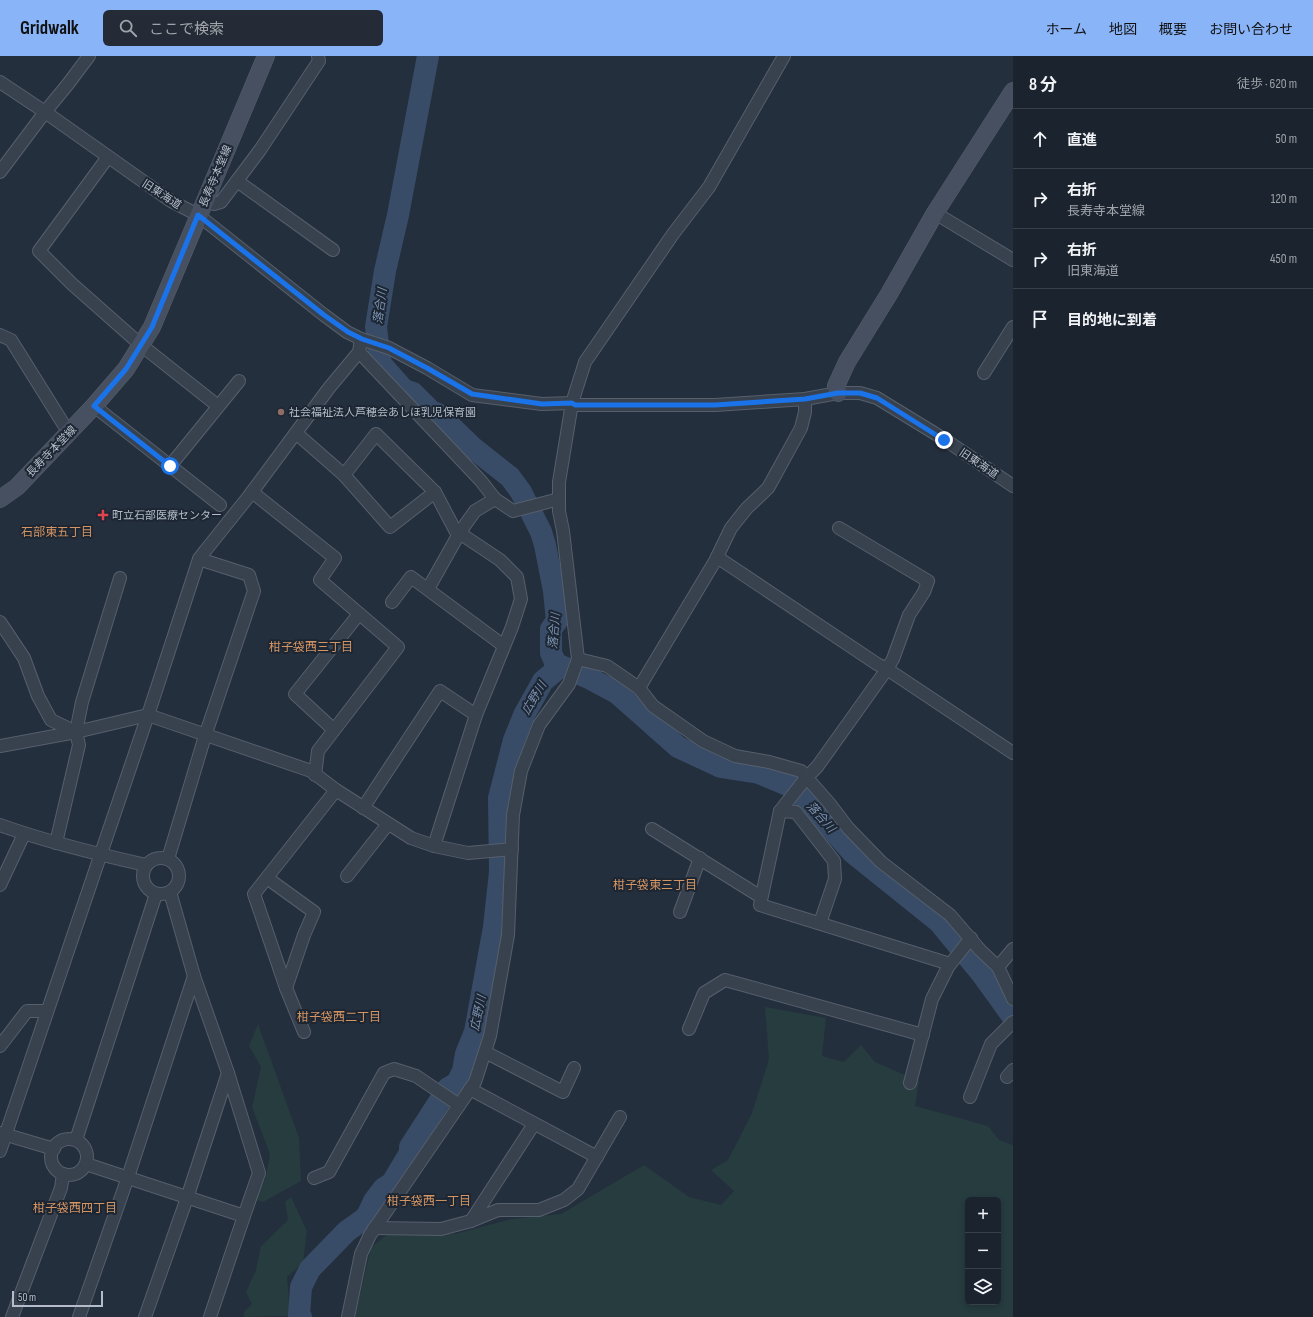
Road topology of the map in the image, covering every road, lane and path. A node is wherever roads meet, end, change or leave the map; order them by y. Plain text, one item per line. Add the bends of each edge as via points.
1 (89, 56) edge
2 (266, 56) edge
3 (318, 56) edge
4 (784, 56) edge
5 (0, 82) edge
6 (1013, 91) edge
7 (44, 112) junction
8 (108, 157) junction
9 (0, 172) edge
10 (237, 181) junction
11 (205, 199) junction
12 (935, 213) junction
13 (198, 215) junction
14 (333, 250) dead end
15 (1013, 260) edge
16 (1013, 327) edge
17 (0, 335) edge
18 (365, 340) junction
19 (141, 345) junction
20 (359, 352) junction
21 (984, 374) dead end
22 (239, 381) dead end
23 (838, 393) junction
24 (805, 399) junction
25 (572, 403) junction
26 (94, 406) junction
27 (218, 406) junction
28 (69, 433) junction
29 (296, 433) junction
30 (170, 466) junction
31 (344, 475) junction
32 (1013, 486) edge
33 (252, 492) junction
34 (435, 492) junction
35 (0, 499) edge
36 (495, 499) junction
37 (559, 499) junction
38 (220, 505) dead end
39 (839, 528) dead end
40 (460, 532) junction
41 (717, 557) junction
42 (199, 560) junction
43 (120, 578) dead end
44 (428, 590) junction
45 (392, 602) dead end
46 (359, 614) junction
47 (0, 622) edge
48 (504, 646) junction
49 (578, 659) junction
50 (887, 669) junction
51 (639, 688) junction
52 (148, 715) junction
53 (476, 715) junction
54 (334, 730) junction
55 (76, 732) junction
56 (205, 736) junction
57 (0, 746) edge
58 (1013, 753) edge
59 (315, 775) junction
60 (806, 778) junction
61 (336, 790) junction
62 (363, 808) junction
63 (780, 811) junction
64 (388, 824) junction
65 (0, 825) edge
66 (652, 828) dead end
67 (24, 834) junction
68 (56, 843) junction
69 (434, 846) junction
70 (512, 849) junction
71 (100, 855) junction
72 (700, 858) junction
73 (168, 859) junction
74 (146, 865) junction
75 (347, 876) dead end
76 (267, 878) junction
77 (0, 885) edge
78 (170, 892) junction
79 (156, 894) junction
80 (761, 897) junction
81 (680, 912) dead end
82 (820, 923) junction
83 (971, 938) junction
84 (1013, 949) edge
85 (950, 964) junction
86 (998, 967) junction
87 (194, 976) junction
88 (286, 988) junction
89 (1013, 999) edge
90 (47, 1012) junction
91 (1012, 1023) edge
92 (689, 1029) dead end
93 (304, 1032) dead end
94 (923, 1035) junction
95 (0, 1046) edge
96 (485, 1052) junction
97 (574, 1068) dead end
98 (228, 1073) junction
99 (910, 1083) dead end
100 (470, 1089) junction
101 (970, 1097) dead end
102 (459, 1105) junction
103 (620, 1117) dead end
104 (534, 1124) junction
105 (3, 1134) edge
106 (76, 1140) junction
107 (54, 1149) junction
108 (0, 1151) edge
109 (597, 1157) junction
110 (86, 1164) junction
111 (63, 1174) junction
112 (128, 1178) junction
113 (314, 1178) dead end
114 (187, 1198) junction
115 (244, 1216) junction
116 (471, 1221) junction
117 (374, 1228) junction
118 (12, 1317) edge
119 (79, 1317) edge
120 (146, 1317) edge
121 (210, 1317) edge
122 (348, 1317) edge

1 - 7 street
2 - 11 main road, 長寿寺本堂線
3 - 10 street via 319,61
4 - 25 street via 709,187 673,234 585,362
5 - 7 street, 旧東海道
6 - 12 main road
7 - 8 street, 旧東海道
7 - 9 street
8 - 13 street, 旧東海道 via 171,201
8 - 19 street via 39,251
10 - 11 street via 221,202 214,204
10 - 14 street
11 - 13 main road, 長寿寺本堂線
12 - 15 street
12 - 23 main road via 847,362 836,386
13 - 18 street, 旧東海道 via 324,315 348,332
13 - 19 main road, 長寿寺本堂線 via 152,327
16 - 21 street
17 - 28 street via 11,340
18 - 20 street
18 - 25 street, 旧東海道 via 389,348 472,394 542,404
19 - 26 main road, 長寿寺本堂線 via 126,369
19 - 27 street
20 - 29 street
20 - 36 street
22 - 27 street
23 - 24 street, 旧東海道
23 - 32 street, 旧東海道 via 860,393 877,398
24 - 25 street, 旧東海道 via 715,405
24 - 41 street via 805,412 800,428 768,488 731,528
25 - 37 street via 559,482
26 - 28 main road, 長寿寺本堂線
26 - 30 street
27 - 30 street
28 - 35 main road, 長寿寺本堂線 via 17,487
29 - 31 street
29 - 33 street
30 - 38 street
31 - 34 street via 390,527
31 - 34 street via 376,434
33 - 42 street
33 - 46 street via 335,558 320,580
34 - 40 street via 455,530
36 - 37 street via 513,511
36 - 40 street via 475,510
37 - 49 street
39 - 50 street via 928,581 909,615
40 - 44 street
40 - 48 street via 500,560 517,577 521,599
41 - 50 street
41 - 51 street
42 - 52 street
42 - 56 street via 249,575 254,592
43 - 55 street via 82,702
44 - 45 street via 411,576
44 - 48 street
46 - 54 street via 295,694
46 - 54 street via 398,647
47 - 55 street via 24,658 38,696 51,720
48 - 53 street
49 - 51 street via 607,666
49 - 70 street via 569,684 539,725 521,771 513,815
50 - 58 street
50 - 60 street via 817,767
51 - 60 street via 653,706 703,741 735,756 801,771
52 - 55 street
52 - 56 street
52 - 71 street
53 - 62 street via 440,691
53 - 69 street
54 - 59 street via 318,751
55 - 57 street
55 - 68 street via 79,745
56 - 59 street via 310,771
56 - 73 street
59 - 61 street
60 - 63 street
60 - 83 street via 848,828 876,856 950,915
61 - 62 street
61 - 76 street
62 - 64 street
63 - 80 street
63 - 82 street via 796,812 834,861 834,879
64 - 69 street via 411,838
64 - 75 street
65 - 67 street
66 - 72 street
67 - 68 street
67 - 77 street
68 - 71 street
69 - 70 street via 468,853
70 - 96 street via 508,935
71 - 74 street
71 - 90 street
72 - 80 street
72 - 81 street
73 - 74 street via 156,858
73 - 78 street via 179,872 178,883
74 - 79 street via 143,870 144,882 150,891
76 - 88 street via 254,894
76 - 88 street via 314,912
78 - 79 street
78 - 87 street
79 - 106 street
80 - 82 street via 760,905
82 - 85 street
83 - 85 street
83 - 86 street
84 - 86 street
85 - 94 street via 932,999
86 - 89 street
87 - 98 street
87 - 112 street
88 - 93 street
90 - 95 street via 27,1011
90 - 105 street
91 - 101 street via 991,1044
92 - 94 street via 704,993 725,980
94 - 99 street
96 - 97 street via 562,1092
96 - 100 street via 475,1082
98 - 114 street
98 - 115 street via 259,1173
100 - 102 street
100 - 104 street
102 - 113 street via 416,1076 394,1069 384,1073 329,1172
102 - 117 street
103 - 109 street
104 - 109 street
104 - 116 street
105 - 107 street
105 - 108 street
106 - 107 street via 60,1142
106 - 110 street via 85,1148
107 - 111 street via 52,1161
109 - 116 street via 578,1189 564,1200 539,1210 498,1210
110 - 111 street via 74,1174
110 - 112 street
111 - 118 street via 61,1188
112 - 114 street
112 - 119 street
114 - 115 street
114 - 120 street
115 - 121 street
116 - 117 street via 441,1229
117 - 122 street via 362,1254

